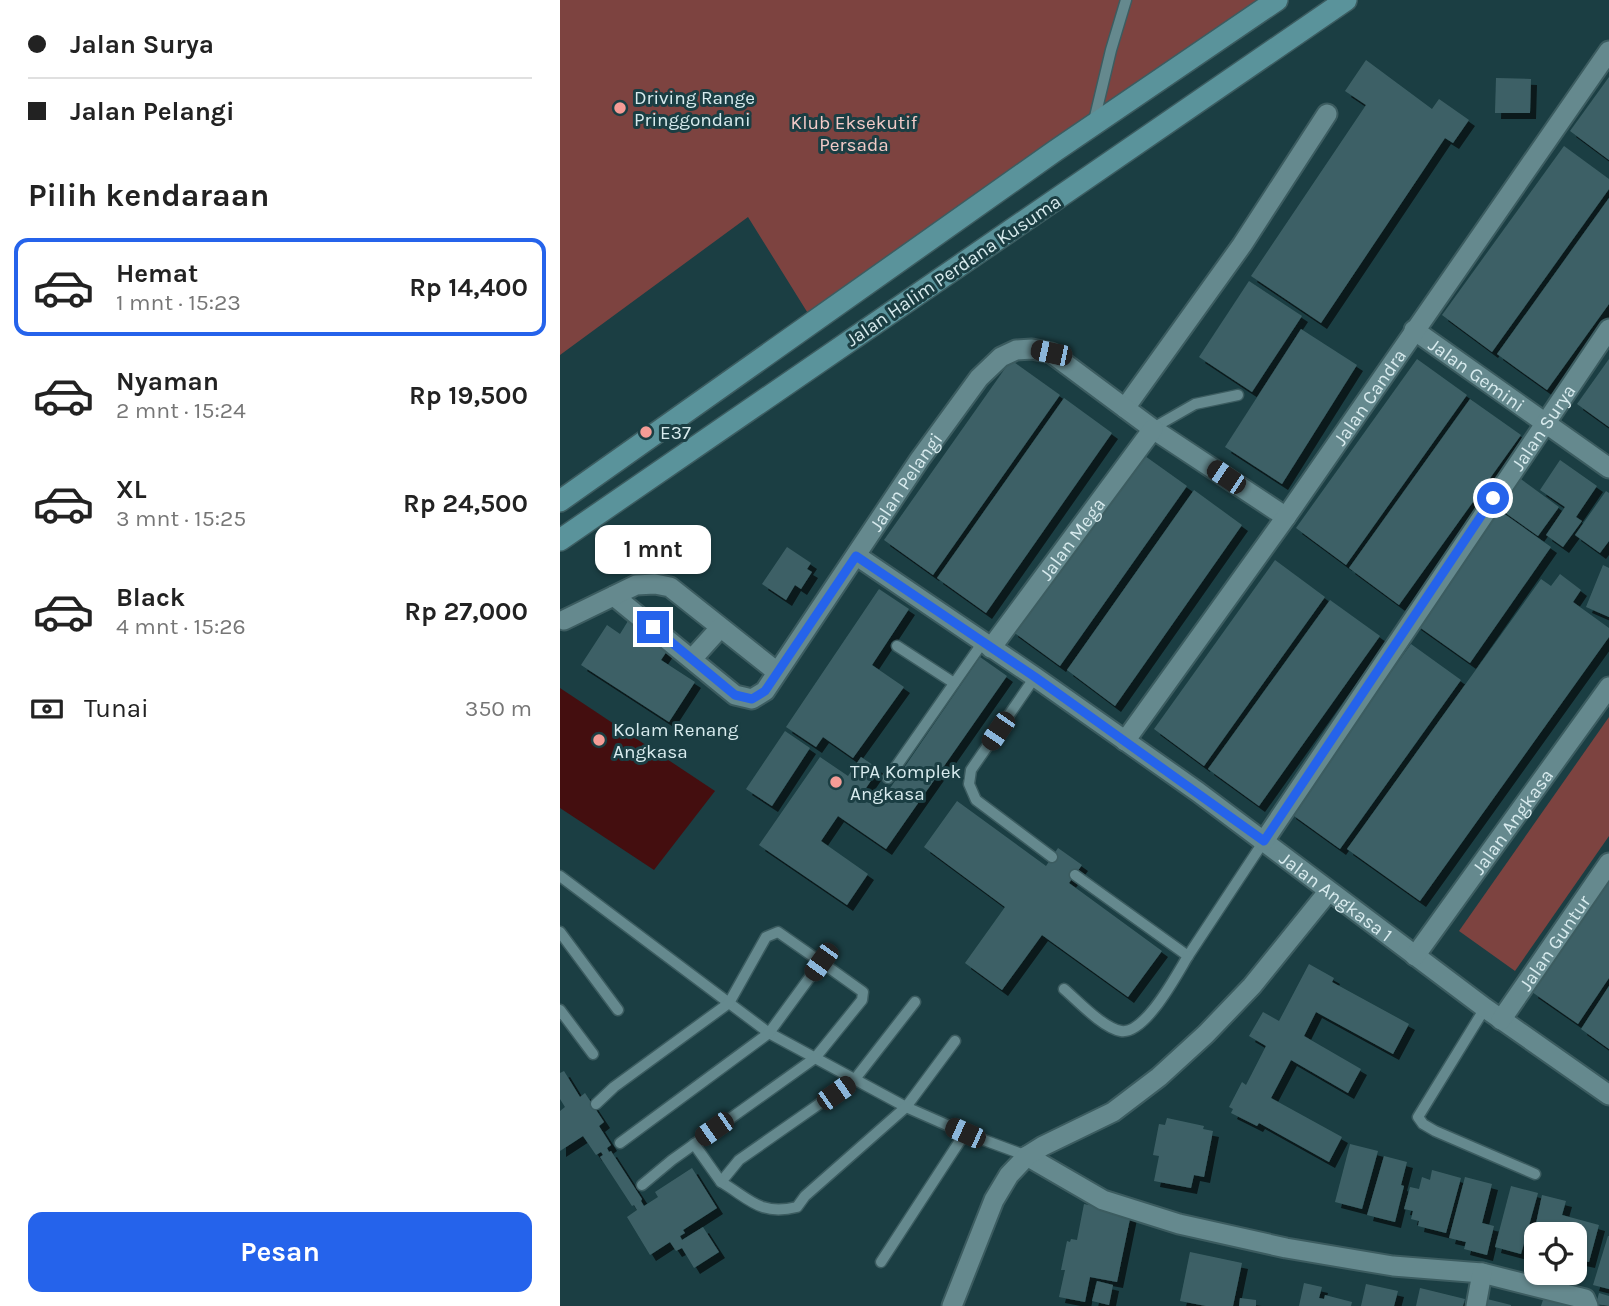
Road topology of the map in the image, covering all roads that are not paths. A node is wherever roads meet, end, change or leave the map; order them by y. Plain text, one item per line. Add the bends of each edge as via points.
1 (1277, 0) edge
2 (1346, 0) edge
3 (1125, 5) edge
4 (1609, 51) edge
5 (1327, 114) dead end
6 (1093, 125) junction
7 (1609, 328) edge
8 (1414, 330) junction
9 (1238, 395) dead end
10 (1125, 408) junction
11 (1544, 423) junction
12 (1153, 429) junction
13 (1609, 468) edge
14 (560, 501) edge
15 (1286, 517) junction
16 (560, 540) edge
17 (856, 556) junction
18 (614, 596) junction
19 (564, 620) dead end
20 (720, 628) junction
21 (987, 645) junction
22 (897, 646) dead end
23 (691, 659) junction
24 (777, 671) junction
25 (1035, 677) junction
26 (954, 683) junction
27 (1609, 687) edge
28 (1125, 741) junction
29 (888, 778) dead end
30 (1264, 841) junction
31 (1052, 858) dead end
32 (1609, 863) edge
33 (1075, 875) dead end
34 (560, 876) edge
35 (1328, 892) junction
36 (560, 932) edge
37 (1188, 956) junction
38 (1415, 956) junction
39 (821, 962) junction
40 (1063, 989) dead end
41 (915, 1002) dead end
42 (729, 1003) junction
43 (560, 1010) edge
44 (618, 1010) dead end
45 (1493, 1014) junction
46 (769, 1033) junction
47 (955, 1041) dead end
48 (593, 1054) dead end
49 (815, 1058) junction
50 (855, 1079) junction
51 (1609, 1096) edge
52 (596, 1104) dead end
53 (906, 1107) junction
54 (965, 1133) junction
55 (620, 1143) dead end
56 (694, 1144) junction
57 (1027, 1156) junction
58 (1535, 1174) dead end
59 (721, 1182) junction
60 (642, 1185) dead end
61 (881, 1262) dead end
62 (1482, 1273) junction
63 (952, 1306) edge
64 (1476, 1306) edge
65 (1588, 1306) edge

1 - 6 street, Jalan Halim Perdana Kusuma
2 - 16 street, Jalan Halim Perdana Kusuma
3 - 6 lane
4 - 8 street, Jalan Candra
5 - 10 street via 1227,267
6 - 14 street, Jalan Halim Perdana Kusuma
7 - 11 street, Jalan Surya
8 - 11 street, Jalan Gemini
8 - 15 street, Jalan Candra
9 - 12 lane via 1195,404
10 - 12 street, Jalan Pelangi
10 - 17 street, Jalan Pelangi via 1051,353 1016,350 1001,357 979,378
11 - 13 street, Jalan Gemini
11 - 30 street, Jalan Surya
12 - 15 street, Jalan Pelangi
12 - 21 street, Jalan Mega
15 - 28 street, Jalan Candra
17 - 21 street, Jalan Angkasa 1
17 - 24 street, Jalan Pelangi
18 - 19 street
18 - 20 street via 636,585 670,587
18 - 23 street, Jalan Pelangi
20 - 23 street
20 - 24 street
21 - 25 street, Jalan Angkasa 1
21 - 26 lane
22 - 26 lane
23 - 24 street, Jalan Pelangi via 744,699 765,691
25 - 28 street, Jalan Angkasa 1
25 - 31 lane via 971,771 969,785 976,800
26 - 29 lane
27 - 38 street, Jalan Angkasa
28 - 30 street, Jalan Angkasa 1
30 - 35 street, Jalan Angkasa 1
30 - 37 lane
32 - 45 street, Jalan Guntur
33 - 37 lane
34 - 42 lane
35 - 38 street, Jalan Angkasa 1
35 - 57 street via 1252,986 1159,1077 1113,1112
36 - 44 lane
37 - 40 lane via 1157,1006 1128,1031 1110,1027
38 - 45 street, Jalan Angkasa 1
39 - 42 lane via 778,932 766,937
39 - 46 lane
39 - 49 lane via 863,992 862,1000
41 - 50 lane
42 - 46 lane
42 - 52 lane
43 - 48 lane
45 - 51 street, Jalan Angkasa 1
45 - 58 lane via 1419,1117 1435,1131
46 - 49 lane
46 - 55 lane
47 - 53 lane
49 - 50 lane
49 - 56 lane
50 - 53 lane
50 - 59 lane via 739,1160
53 - 54 lane
53 - 59 lane via 797,1207 758,1207
54 - 57 lane
54 - 61 lane
56 - 59 lane
56 - 60 lane
57 - 62 street via 1103,1200 1179,1224 1393,1266
57 - 63 street via 994,1200
62 - 64 street
62 - 65 street via 1585,1299

